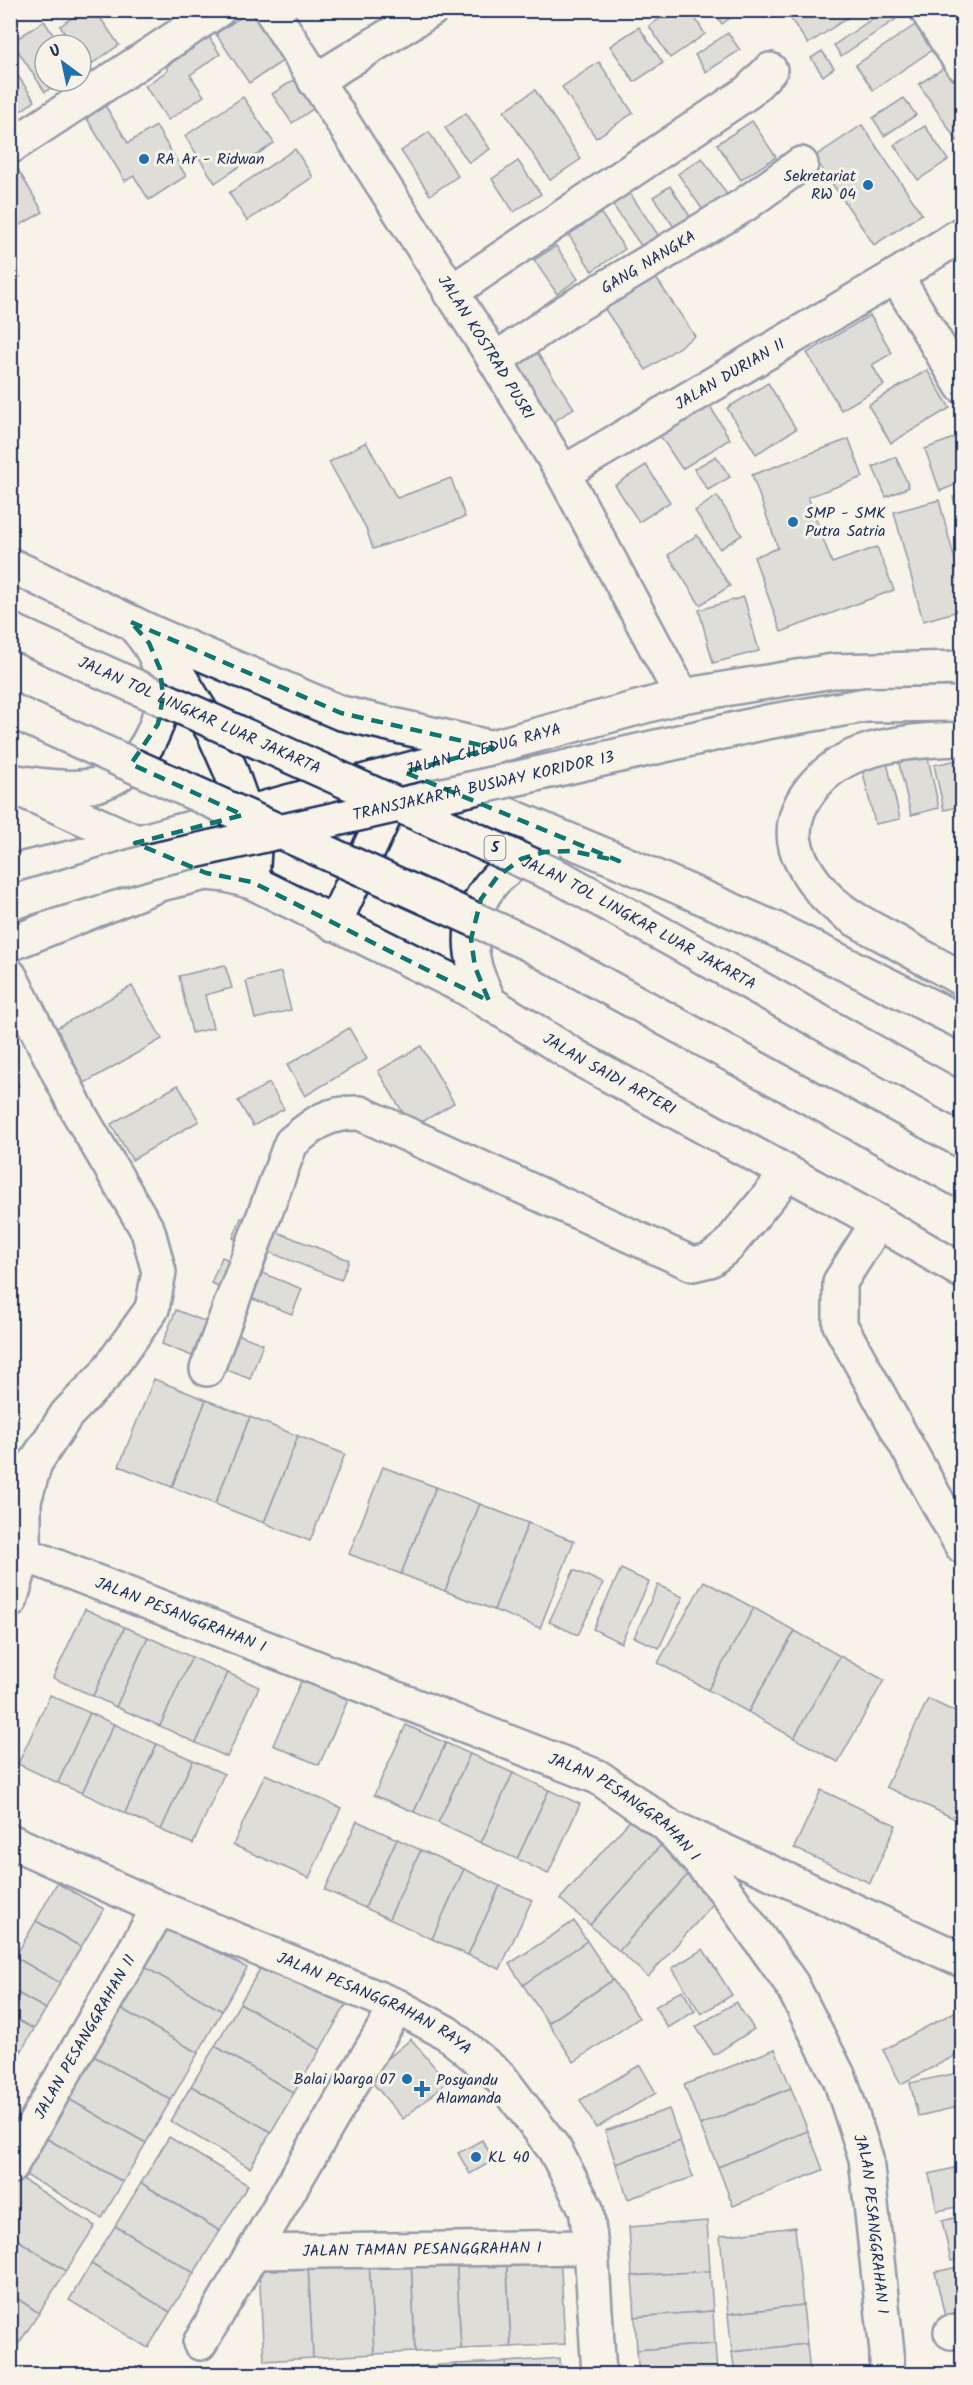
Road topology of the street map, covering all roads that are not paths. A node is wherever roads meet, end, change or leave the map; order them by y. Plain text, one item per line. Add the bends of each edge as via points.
1 (218, 10) edge
2 (271, 10) edge
3 (431, 10) edge
4 (927, 10) edge
5 (963, 64) edge
6 (770, 69) dead end
7 (315, 81) junction
8 (10, 147) edge
9 (801, 164) dead end
10 (963, 234) edge
11 (896, 276) junction
12 (450, 293) junction
13 (495, 360) junction
14 (963, 386) edge
15 (563, 473) junction
16 (10, 565) edge
17 (142, 627) junction
18 (10, 630) edge
19 (963, 668) edge
20 (682, 696) junction
21 (963, 704) edge
22 (10, 710) edge
23 (963, 739) edge
24 (493, 748) junction
25 (404, 772) junction
26 (10, 783) edge
27 (246, 814) junction
28 (135, 843) junction
29 (619, 861) junction
30 (10, 872) edge
31 (206, 873) junction
32 (252, 882) junction
33 (10, 903) edge
34 (334, 924) junction
35 (10, 944) edge
36 (10, 976) edge
37 (963, 979) edge
38 (489, 1001) junction
39 (963, 1022) edge
40 (963, 1101) edge
41 (788, 1173) junction
42 (963, 1181) edge
43 (878, 1222) junction
44 (963, 1272) edge
45 (207, 1369) dead end
46 (963, 1546) edge
47 (24, 1554) junction
48 (10, 1601) edge
49 (667, 1825) junction
50 (10, 1841) edge
51 (159, 1908) junction
52 (963, 1960) edge
53 (397, 2006) junction
54 (10, 2167) edge
55 (591, 2247) junction
56 (254, 2252) junction
57 (200, 2343) dead end
58 (599, 2374) edge
59 (887, 2374) edge

1 - 8 main road
2 - 7 main road, JALAN KOSTRAD PUSRI
3 - 7 main road
4 - 5 main road
6 - 12 main road via 739,98
7 - 12 main road, JALAN KOSTRAD PUSRI
9 - 13 main road, GANG NANGKA via 744,206 652,258
10 - 11 main road, JALAN DURIAN II
11 - 14 main road
11 - 15 main road, JALAN DURIAN II
12 - 13 main road, JALAN KOSTRAD PUSRI
13 - 15 main road, JALAN KOSTRAD PUSRI
15 - 20 main road, JALAN KOSTRAD PUSRI
16 - 17 main road
17 - 24 main road via 341,713
17 - 26 main road via 160,669 163,697 158,724 145,749 126,770 101,783 56,788
17 - 27 main road via 213,733
18 - 40 main road, JALAN TOL LINGKAR LUAR JAKARTA / 5, bridge via 563,879
19 - 20 main road, JALAN CILEDUG RAYA via 833,671
20 - 24 main road, JALAN CILEDUG RAYA
21 - 33 main road, TRANSJAKARTA BUSWAY KORIDOR 13, bridge via 867,705 767,722 150,861
22 - 42 main road, bridge via 529,944
23 - 37 main road via 907,743 858,754 837,765 811,789 796,819 796,845 806,871 825,894 848,915
24 - 25 main road, JALAN CILEDUG RAYA
25 - 27 main road, JALAN CILEDUG RAYA
25 - 29 main road
25 - 34 main road
26 - 28 main road
27 - 28 main road, JALAN CILEDUG RAYA
27 - 32 main road via 254,849
28 - 30 main road, JALAN CILEDUG RAYA
28 - 31 main road
29 - 38 main road via 572,851 544,852 521,859 497,877 481,899 471,939 475,967
29 - 39 main road via 775,929
31 - 32 main road
31 - 35 main road via 160,884
32 - 34 main road, JALAN SAIDI ARTERI
34 - 38 main road, JALAN SAIDI ARTERI
36 - 47 main road via 80,1115 148,1231 159,1272 152,1309 104,1376 67,1414 35,1463 24,1501
38 - 41 main road, JALAN SAIDI ARTERI via 578,1058
41 - 43 main road, JALAN SAIDI ARTERI
41 - 45 main road via 727,1247 710,1260 693,1264 360,1113 319,1120 291,1143
43 - 44 main road, JALAN SAIDI ARTERI
43 - 46 main road via 840,1282 840,1325
47 - 48 main road
47 - 49 main road, JALAN PESANGGRAHAN I via 598,1778
49 - 52 main road
49 - 59 main road, JALAN PESANGGRAHAN I via 724,1888 791,1983 840,2079 866,2158
50 - 51 main road, JALAN PESANGGRAHAN RAYA
51 - 53 main road, JALAN PESANGGRAHAN RAYA
51 - 54 main road, JALAN PESANGGRAHAN II
53 - 55 main road, JALAN PESANGGRAHAN RAYA via 447,2033 500,2077 555,2150 586,2209
53 - 56 main road
55 - 56 main road, JALAN TAMAN PESANGGRAHAN I
55 - 58 main road, JALAN PESANGGRAHAN RAYA
56 - 57 main road

